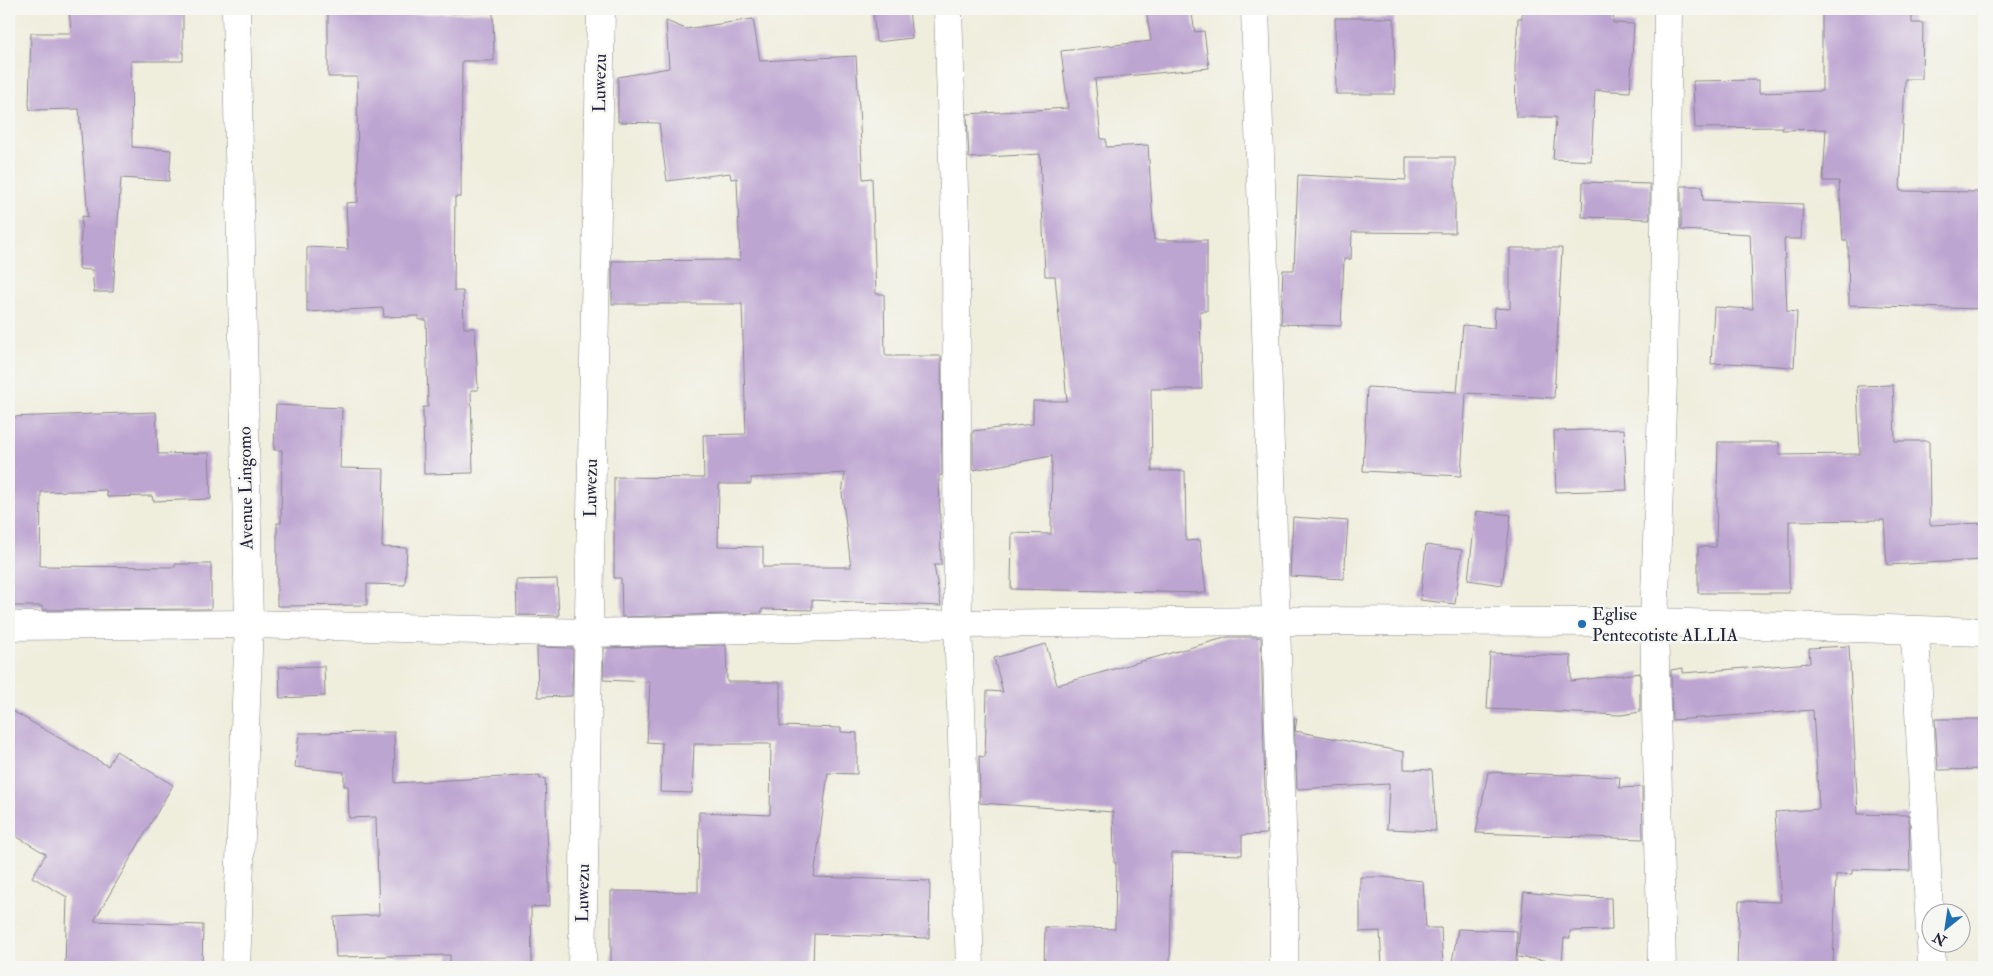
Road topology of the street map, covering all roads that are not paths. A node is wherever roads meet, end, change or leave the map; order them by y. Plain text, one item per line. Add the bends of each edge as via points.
1 (236, 9) edge
2 (601, 9) edge
3 (948, 9) edge
4 (1255, 9) edge
5 (1668, 9) edge
6 (1276, 621) junction
7 (1654, 622) junction
8 (249, 624) junction
9 (958, 624) junction
10 (9, 626) edge
11 (1915, 631) junction
12 (1984, 632) edge
13 (588, 633) junction
14 (1929, 904) edge
15 (1931, 954) edge
16 (236, 967) edge
17 (582, 967) edge
18 (970, 967) edge
19 (1284, 967) edge
20 (1662, 967) edge
21 (1932, 967) edge

1 - 8 street, Avenue Lingomo
2 - 13 street, Luwezu
3 - 9 street via 956,251
4 - 6 street
5 - 7 street via 1663,380
6 - 7 street
6 - 9 street
6 - 19 street
7 - 11 street
7 - 20 street
8 - 10 street
8 - 13 street
8 - 16 street, Avenue Lingomo
9 - 13 street
9 - 18 street
11 - 12 street
11 - 14 street
13 - 17 street, Luwezu
15 - 21 street

